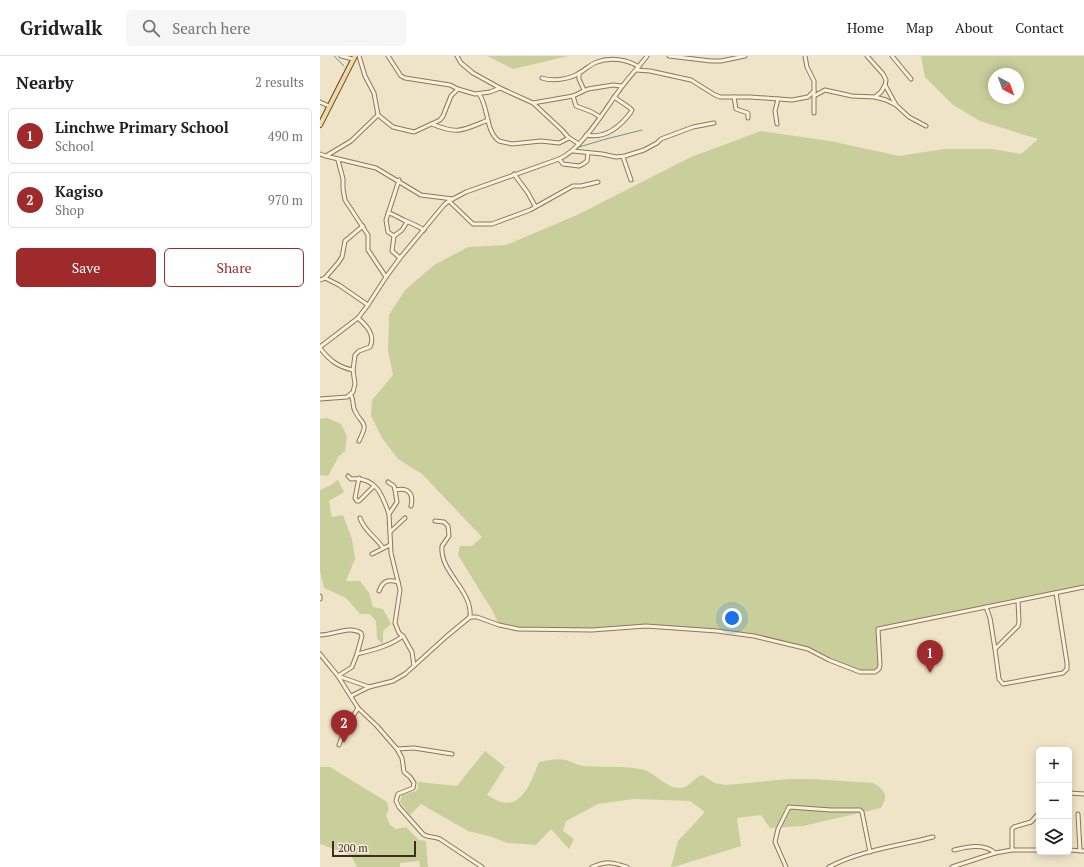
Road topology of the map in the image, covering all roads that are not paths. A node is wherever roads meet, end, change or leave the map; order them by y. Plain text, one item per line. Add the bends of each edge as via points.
1 (341, 56) edge
2 (359, 56) edge
3 (388, 56) edge
4 (457, 56) edge
5 (648, 56) edge
6 (669, 56) edge
7 (745, 56) edge
8 (805, 56) edge
9 (867, 56) edge
10 (892, 56) edge
11 (354, 58) edge
12 (638, 68) junction
13 (579, 73) junction
14 (542, 78) dead end
15 (911, 79) dead end
16 (885, 85) junction
17 (622, 86) junction
18 (500, 88) junction
19 (458, 89) junction
20 (584, 90) junction
21 (814, 91) junction
22 (479, 94) junction
23 (573, 96) junction
24 (814, 96) junction
25 (614, 97) junction
26 (734, 97) junction
27 (875, 97) junction
28 (778, 99) junction
29 (320, 102) edge
30 (534, 103) junction
31 (896, 105) junction
32 (329, 106) junction
33 (814, 113) dead end
34 (378, 114) junction
35 (600, 117) junction
36 (748, 118) dead end
37 (488, 120) junction
38 (714, 123) dead end
39 (432, 124) junction
40 (777, 124) dead end
41 (320, 125) edge
42 (926, 126) dead end
43 (586, 136) junction
44 (569, 138) junction
45 (579, 144) junction
46 (573, 151) junction
47 (588, 153) junction
48 (320, 154) edge
49 (326, 156) junction
50 (623, 157) junction
51 (559, 159) junction
52 (338, 160) junction
53 (514, 174) junction
54 (398, 180) junction
55 (631, 180) dead end
56 (598, 182) dead end
57 (451, 200) junction
58 (535, 206) junction
59 (388, 213) junction
60 (407, 222) junction
61 (363, 226) junction
62 (424, 230) junction
63 (394, 236) junction
64 (400, 258) junction
65 (386, 277) junction
66 (324, 278) junction
67 (320, 280) edge
68 (368, 305) junction
69 (358, 318) junction
70 (320, 348) edge
71 (352, 370) junction
72 (351, 395) junction
73 (320, 399) edge
74 (359, 441) dead end
75 (348, 476) dead end
76 (359, 478) junction
77 (388, 482) dead end
78 (374, 486) junction
79 (395, 490) junction
80 (410, 506) dead end
81 (389, 514) junction
82 (360, 518) dead end
83 (405, 518) dead end
84 (435, 521) dead end
85 (390, 532) junction
86 (390, 545) junction
87 (383, 548) junction
88 (372, 554) dead end
89 (398, 582) junction
90 (1084, 587) edge
91 (378, 591) dead end
92 (1056, 593) junction
93 (1018, 601) junction
94 (986, 608) junction
95 (470, 617) junction
96 (320, 634) edge
97 (403, 636) junction
98 (995, 649) junction
99 (320, 654) edge
100 (357, 654) junction
101 (414, 666) junction
102 (338, 676) junction
103 (369, 687) junction
104 (351, 696) junction
105 (358, 708) junction
106 (339, 745) dead end
107 (398, 749) junction
108 (452, 754) dead end
109 (1072, 793) edge
110 (1084, 794) edge
111 (1078, 814) dead end
112 (1036, 816) edge
113 (933, 837) dead end
114 (954, 850) dead end
115 (1012, 850) junction
116 (1036, 850) edge
117 (1072, 850) edge
118 (1080, 851) junction
119 (1084, 851) edge
120 (870, 852) junction
121 (995, 852) junction
122 (483, 867) edge
123 (592, 867) edge
124 (627, 867) edge
125 (786, 867) edge
126 (829, 867) edge
127 (952, 867) edge

1 - 11 street
2 - 34 street via 374,93
3 - 19 street via 402,78 446,84
4 - 18 street via 464,66
5 - 12 street
6 - 7 street via 711,62
8 - 21 street via 814,81
9 - 16 street via 883,74
10 - 15 street
11 - 32 main road
12 - 13 street via 632,62 604,60
12 - 17 street
12 - 26 street via 691,80 715,95
13 - 14 street via 555,80
13 - 20 street
16 - 27 street
16 - 31 street
17 - 20 street
17 - 25 street
18 - 22 street
18 - 30 street
19 - 22 street
19 - 39 street via 448,99 443,116
20 - 23 street
21 - 24 street
21 - 28 street via 806,98
22 - 37 street via 484,102
23 - 30 street
23 - 35 street via 576,106
24 - 27 street via 825,90 852,96
24 - 33 street
25 - 35 street
25 - 43 street via 630,108 631,112 619,126 606,133
26 - 28 street
26 - 36 street via 736,109 748,113
27 - 31 street
28 - 40 street via 775,111
29 - 32 street
30 - 44 street
31 - 42 street via 909,117
32 - 41 main road
34 - 39 street via 393,128 412,132
34 - 49 street via 351,141
35 - 43 street
37 - 39 street via 457,131 449,131
37 - 44 street via 497,140 506,143 559,143
38 - 50 street via 693,127
43 - 45 street
44 - 45 street
45 - 46 street
46 - 47 street
46 - 51 street
47 - 50 street
47 - 51 street via 587,161 581,165 563,164
48 - 49 street
49 - 52 street
50 - 55 street
51 - 53 street
52 - 54 street via 376,168
52 - 61 street via 345,200
53 - 57 street
53 - 58 street
54 - 57 street via 422,195
54 - 59 street
56 - 58 street via 573,186
57 - 58 street via 473,224 492,224
57 - 62 street
59 - 60 street via 397,215
59 - 63 street via 388,232
60 - 62 street via 414,223
60 - 63 street
61 - 65 street via 368,235 368,250
61 - 66 street via 345,242 342,257
62 - 64 street
63 - 64 street via 392,251
64 - 65 street
65 - 68 street
66 - 67 street
66 - 68 street
68 - 69 street
69 - 70 street
69 - 71 street via 370,331 372,343 370,347 355,355
70 - 71 street via 336,365
71 - 72 street via 355,384
72 - 73 street
72 - 74 street via 354,410 364,424
75 - 76 street
76 - 78 street
76 - 78 street via 355,500 360,501
77 - 79 street
78 - 81 street via 382,494
79 - 80 street via 402,488 412,495
79 - 81 street via 397,502
81 - 85 street
82 - 87 street via 362,525
83 - 85 street
84 - 95 street via 444,522 448,526 449,536 442,546 442,555 457,585 467,598
85 - 86 street
86 - 87 street
86 - 89 street
87 - 88 street
89 - 91 street via 385,581
89 - 97 street via 400,598 395,623 398,633
90 - 92 street
92 - 93 street
92 - 98 street via 1067,662 1067,669 1063,673 1003,684 999,679
93 - 94 street
93 - 98 street via 1018,626
94 - 95 street via 878,629 880,664 875,672 860,672 808,649 754,636 692,628 646,626 592,630 518,630 479,617
94 - 98 street
95 - 101 street
96 - 100 street via 353,629 361,632
97 - 100 street via 389,644
97 - 101 street via 412,652
99 - 102 street
100 - 102 street via 352,667
101 - 103 street via 401,678
102 - 103 street
102 - 104 street
103 - 104 street
104 - 105 street
105 - 106 street
105 - 107 street
107 - 108 street via 414,748
107 - 122 street via 404,772 414,783 414,788 398,794 396,801 399,807 423,834 440,839
109 - 110 street
111 - 118 street
112 - 115 street via 1031,822 1012,829
113 - 120 street
114 - 121 street via 970,846
115 - 116 street
115 - 121 street
117 - 118 street
118 - 119 street
120 - 125 street via 860,810 789,806 775,842
120 - 126 street
121 - 127 street
123 - 124 street via 613,862

